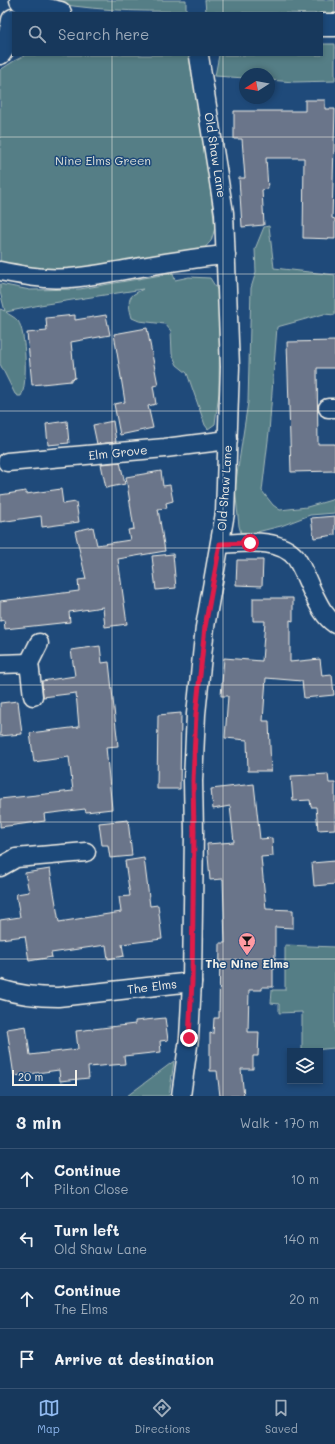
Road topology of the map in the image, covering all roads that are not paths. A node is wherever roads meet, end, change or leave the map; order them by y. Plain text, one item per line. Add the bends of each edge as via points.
1 (9, 0) edge
2 (21, 0) edge
3 (12, 12) edge
4 (56, 12) edge
5 (323, 25) edge
6 (335, 26) edge
7 (12, 27) edge
8 (5, 50) edge
9 (199, 56) dead end
10 (226, 255) junction
11 (0, 271) edge
12 (228, 440) junction
13 (7, 462) dead end
14 (220, 544) junction
15 (335, 624) edge
16 (39, 643) dead end
17 (29, 663) junction
18 (0, 664) edge
19 (33, 696) dead end
20 (86, 852) dead end
21 (0, 867) edge
22 (192, 982) junction
23 (0, 989) edge
24 (181, 1096) edge

1 - 3 main road
2 - 4 main road
5 - 6 main road
7 - 8 main road
9 - 10 street, Old Shaw Lane via 224,213
10 - 11 street via 64,278
10 - 12 street, Old Shaw Lane via 230,346
12 - 13 street, Elm Grove via 158,449
12 - 14 street, Old Shaw Lane via 225,513
14 - 15 street via 264,543 287,550 302,569 326,615
14 - 22 street, Old Shaw Lane via 205,627 196,714
16 - 17 street
17 - 18 street
17 - 19 street
20 - 21 street via 16,858
22 - 23 street, The Elms via 58,997 36,997
22 - 24 street, The Elms via 189,1038

